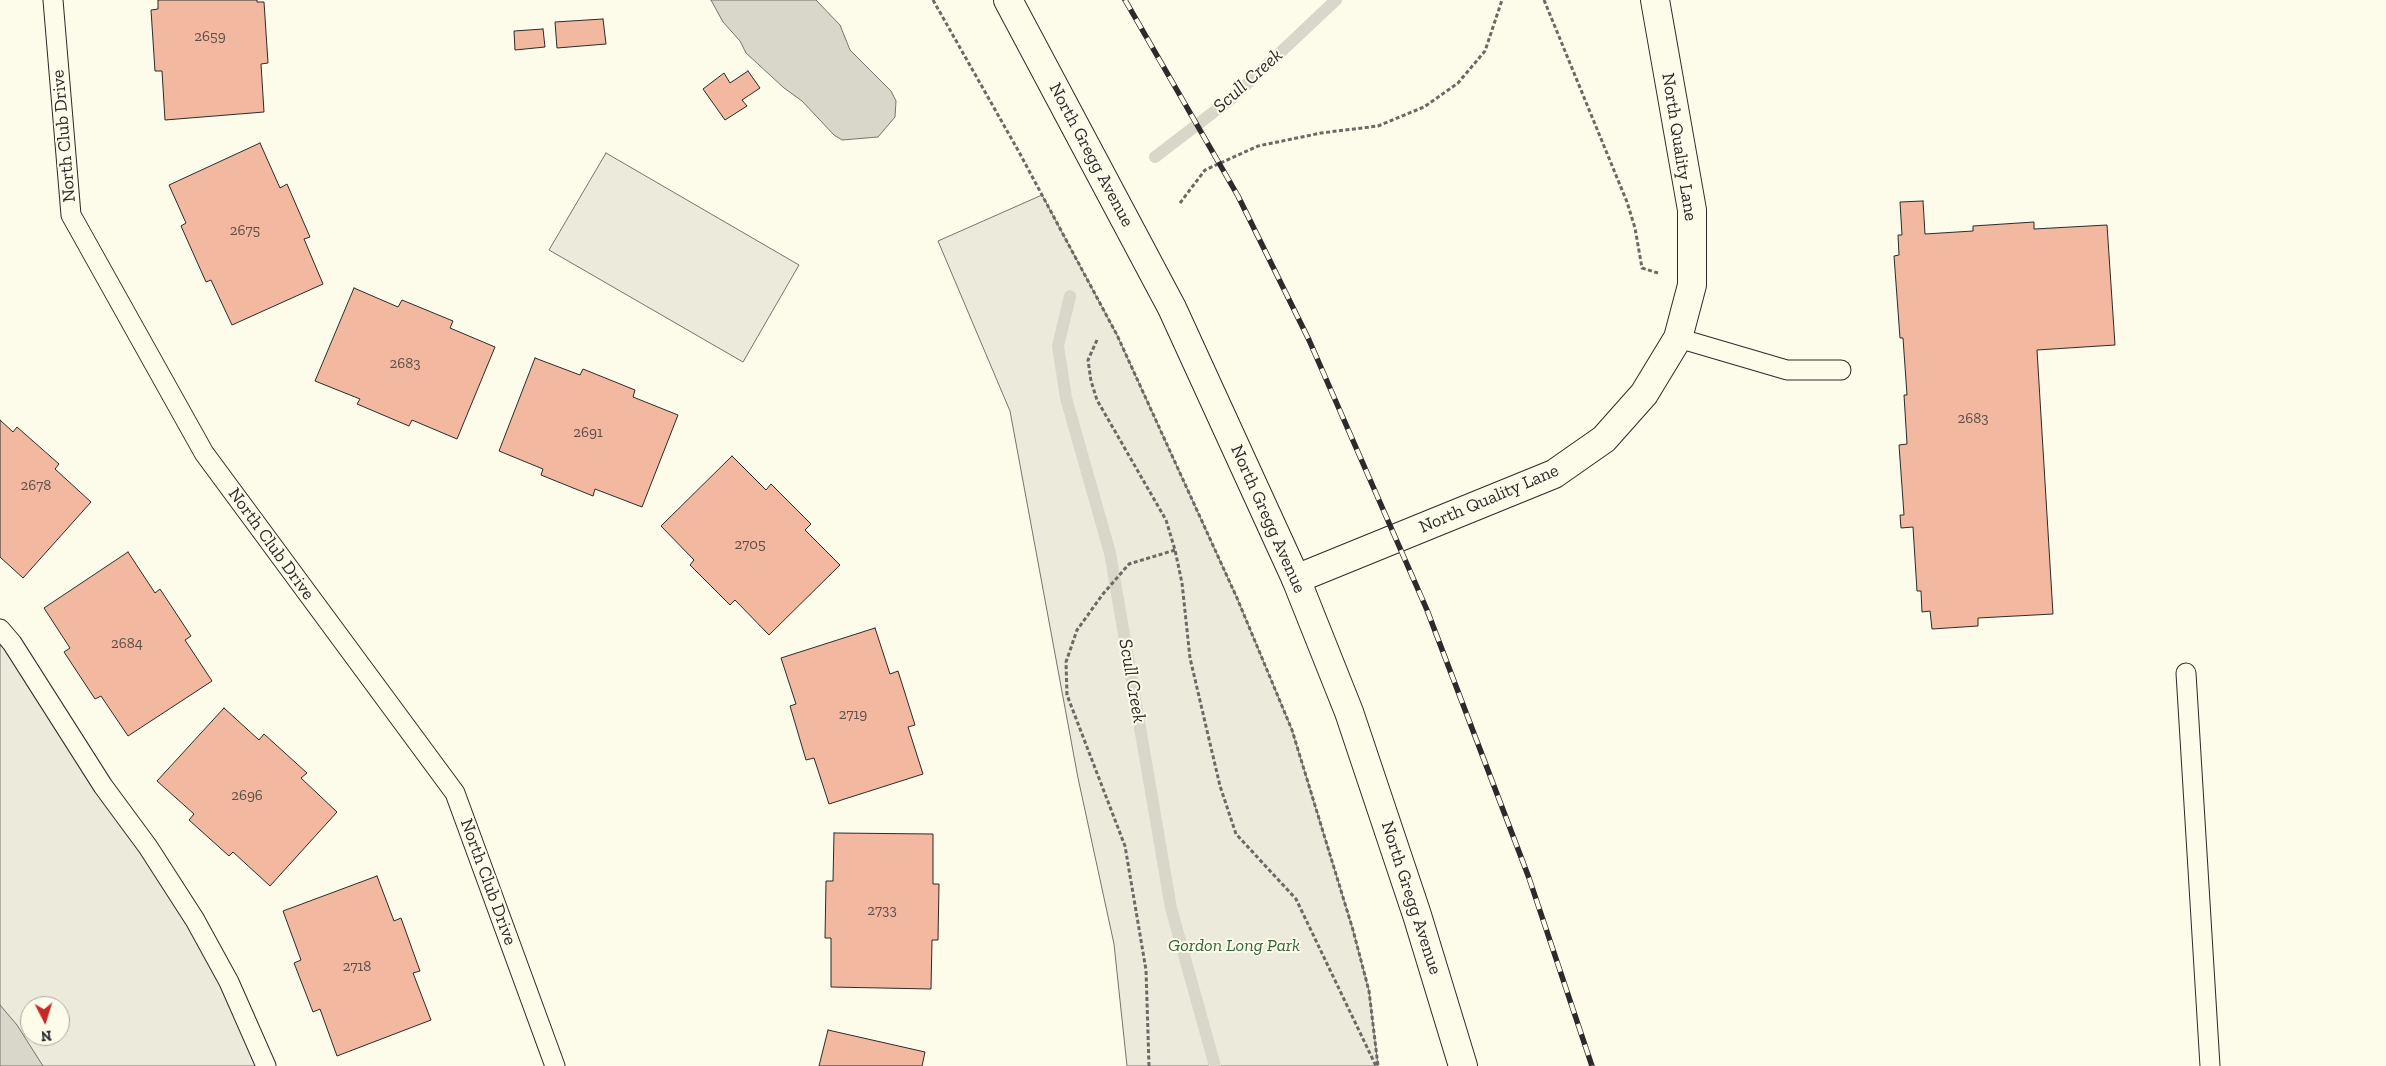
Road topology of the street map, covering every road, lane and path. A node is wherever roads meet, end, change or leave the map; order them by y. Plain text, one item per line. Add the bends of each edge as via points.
1 (53, 0) edge
2 (932, 0) edge
3 (1008, 0) edge
4 (1502, 0) edge
5 (1544, 0) edge
6 (1655, 0) edge
7 (1180, 203) dead end
8 (1692, 285) junction
9 (1678, 338) junction
10 (1097, 340) dead end
11 (1841, 370) dead end
12 (1174, 550) junction
13 (1296, 579) junction
14 (0, 630) edge
15 (2186, 673) dead end
16 (266, 1066) edge
17 (555, 1066) edge
18 (1149, 1066) edge
19 (1377, 1066) edge
20 (1463, 1066) edge
21 (2210, 1066) edge

1 - 17 lane, North Club Drive via 71,215 204,453 455,793
2 - 19 path via 1019,152 1117,335 1237,598 1288,721 1353,930 1369,991
3 - 13 main road, North Gregg Avenue via 1172,308
4 - 7 path via 1485,51 1458,83 1424,107 1378,126 1320,133 1258,146 1205,170
5 - 8 path via 1627,202 1642,268
6 - 8 main road, North Quality Lane via 1692,210
8 - 9 main road, North Quality Lane
9 - 11 lane via 1787,370
9 - 13 main road, North Quality Lane via 1644,394 1604,439 1554,474
10 - 12 path via 1088,360 1097,400 1166,520
12 - 18 path via 1129,564 1077,630 1066,662 1067,694 1126,846 1146,970
12 - 19 path via 1182,583 1190,658 1220,786 1236,834 1296,899
13 - 20 main road, North Gregg Avenue via 1349,712 1417,915
14 - 16 lane via 12,643 103,786 148,847 195,920 229,982
15 - 21 lane

